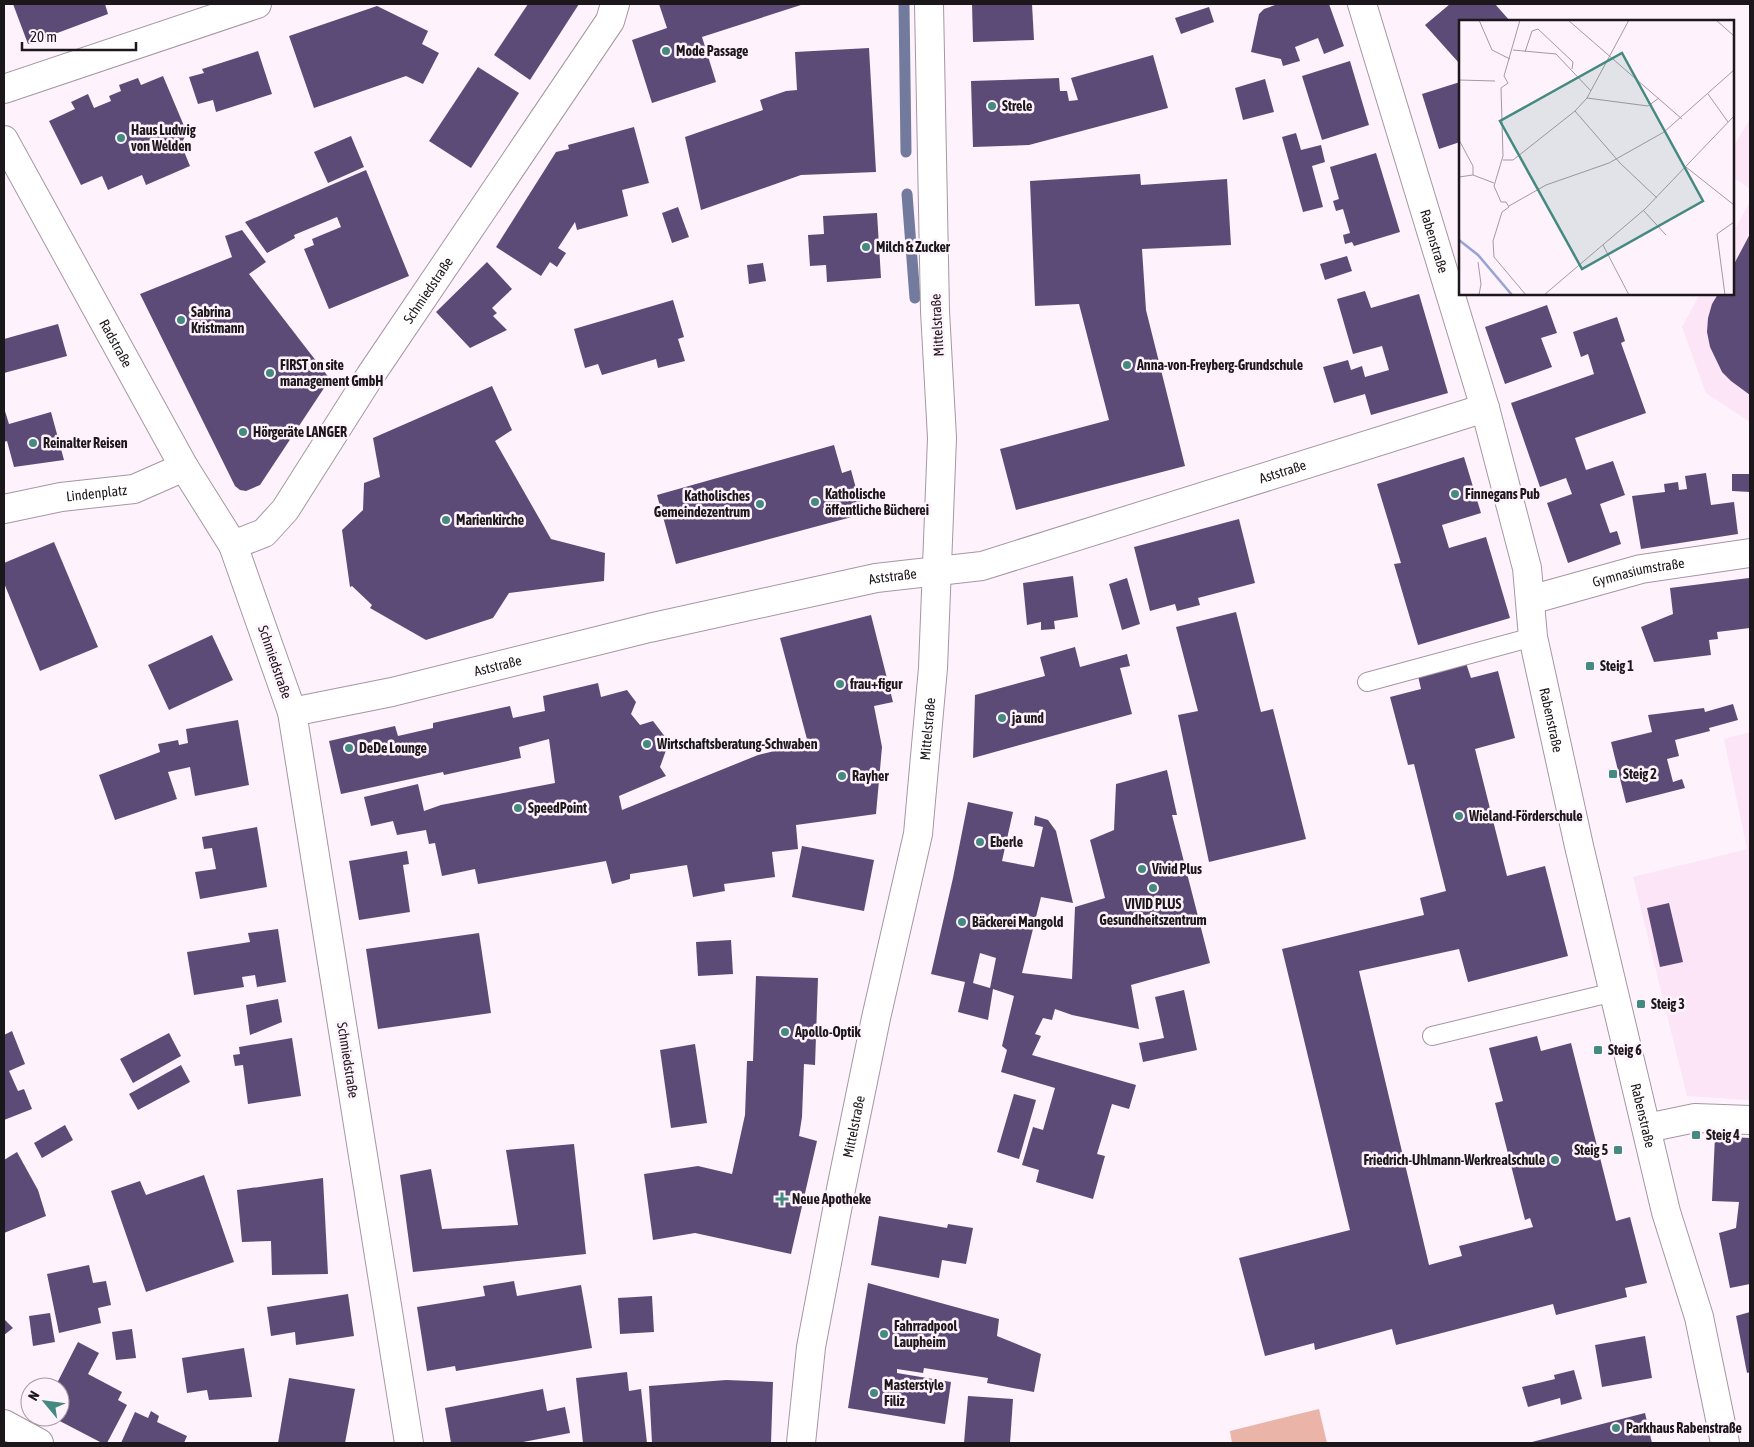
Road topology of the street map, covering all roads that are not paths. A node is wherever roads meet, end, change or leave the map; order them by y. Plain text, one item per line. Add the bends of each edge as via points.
1 (257, 4) edge
2 (614, 4) edge
3 (929, 4) edge
4 (1362, 4) edge
5 (4, 89) edge
6 (4, 140) edge
7 (1485, 408) junction
8 (184, 467) junction
9 (4, 509) edge
10 (233, 545) junction
11 (1750, 552) edge
12 (937, 571) junction
13 (1530, 600) junction
14 (1533, 637) junction
15 (1368, 682) dead end
16 (292, 712) junction
17 (1614, 992) junction
18 (1432, 1036) dead end
19 (1750, 1120) edge
20 (1647, 1128) junction
21 (4, 1424) edge
22 (39, 1443) edge
23 (409, 1443) edge
24 (801, 1443) edge
25 (1725, 1443) edge

1 - 5 street
2 - 10 street, Schmiedstraße via 610,21 370,376 286,510 264,532
3 - 12 street, Mittelstraße via 935,312 942,438
4 - 7 street, Rabenstraße
6 - 8 street, Radstraße
7 - 12 street, Aststraße via 982,566
7 - 13 street, Rabenstraße via 1526,568
8 - 9 street, Lindenplatz via 134,489 61,497
8 - 10 street, Radstraße
10 - 16 street, Schmiedstraße
11 - 13 street, Gymnasiumstraße via 1641,569
12 - 16 street, Aststraße via 876,578 649,628 392,692
12 - 24 street, Mittelstraße via 933,668 918,834 841,1189 811,1347
13 - 14 street, Rabenstraße
14 - 15 lane
14 - 17 street, Rabenstraße
16 - 23 street, Schmiedstraße
17 - 18 lane
17 - 20 street, Rabenstraße
19 - 20 street via 1695,1118
20 - 25 street, Rabenstraße via 1666,1212 1699,1317
21 - 22 street

